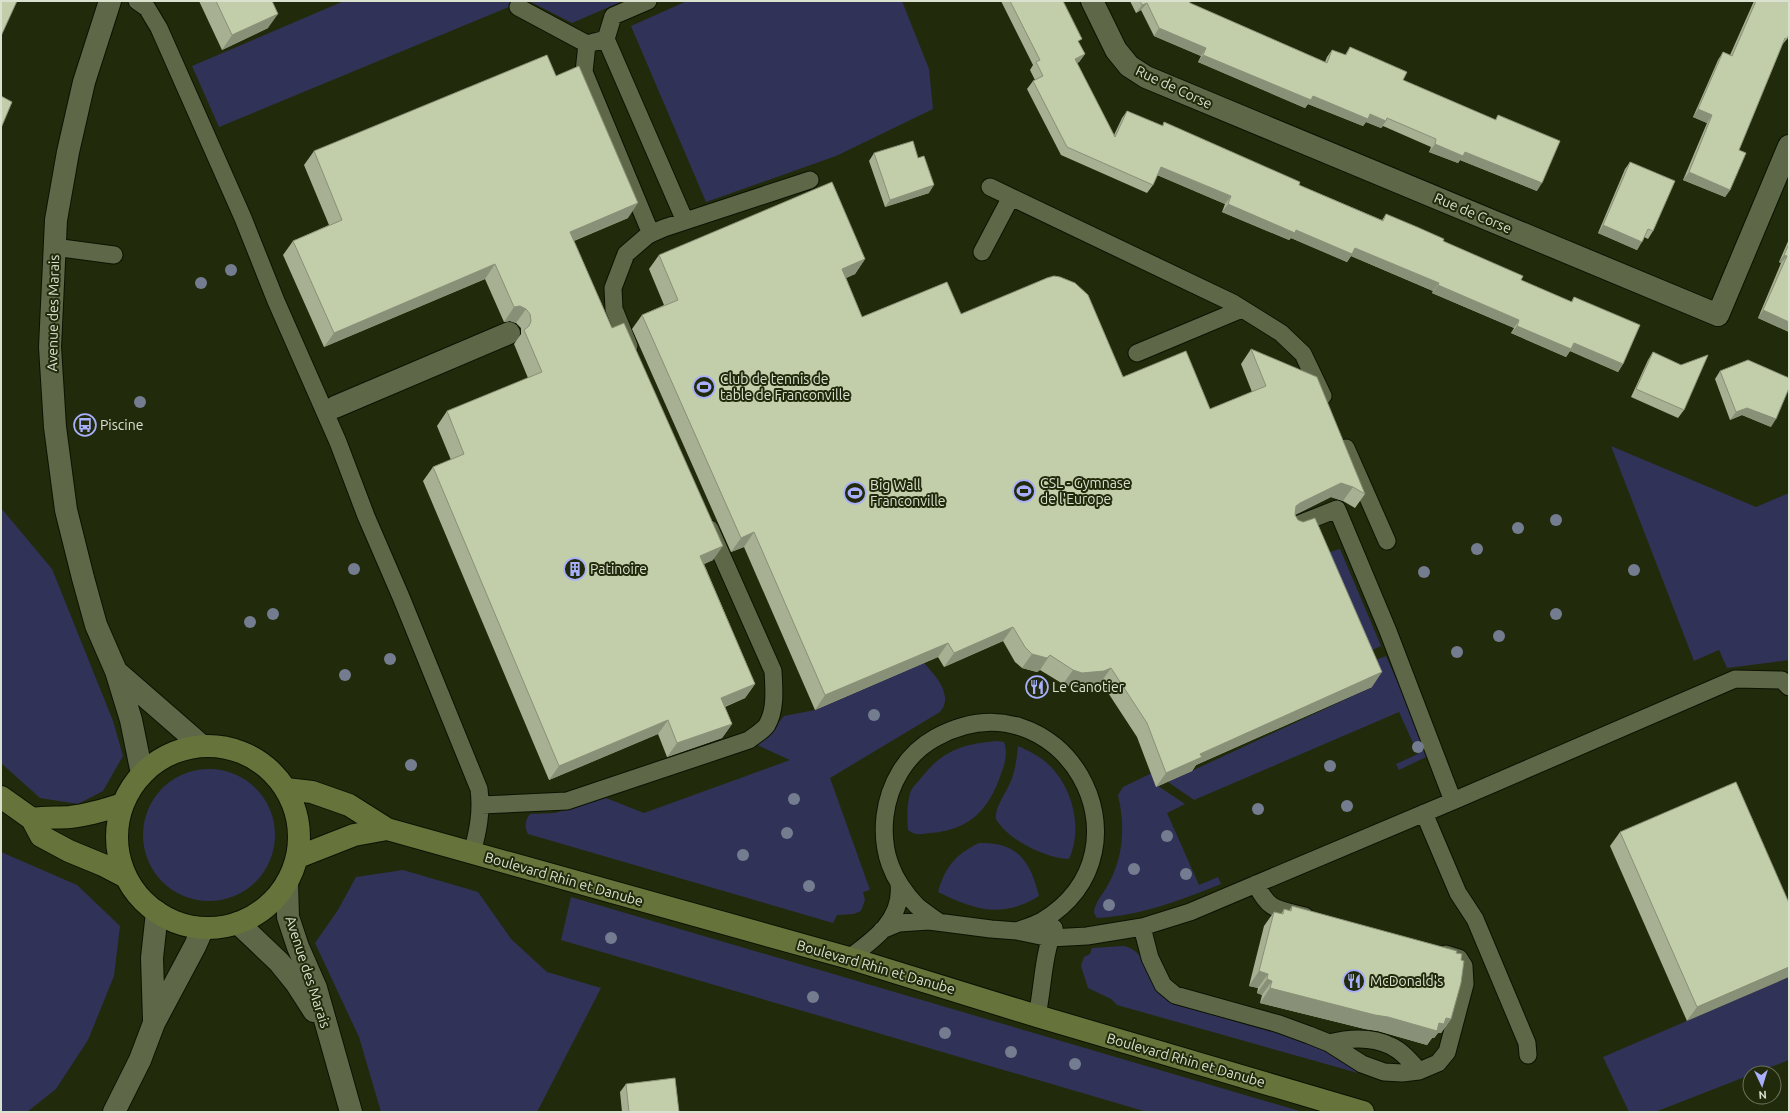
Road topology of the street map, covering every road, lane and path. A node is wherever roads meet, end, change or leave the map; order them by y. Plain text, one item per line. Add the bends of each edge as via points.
1 (110, 1) edge
2 (137, 1) edge
3 (648, 1) edge
4 (1092, 1) edge
5 (518, 7) dead end
6 (606, 40) junction
7 (587, 44) junction
8 (1789, 146) edge
9 (810, 180) dead end
10 (990, 187) dead end
11 (1011, 197) junction
12 (685, 221) junction
13 (651, 234) junction
14 (54, 247) junction
15 (982, 252) dead end
16 (114, 255) dead end
17 (1242, 309) junction
18 (509, 333) dead end
19 (1137, 353) dead end
20 (634, 358) edge
21 (335, 407) dead end
22 (1329, 412) edge
23 (1338, 432) edge
24 (705, 517) edge
25 (1294, 526) edge
26 (1387, 541) dead end
27 (116, 671) junction
28 (1789, 687) edge
29 (202, 746) junction
30 (142, 774) junction
31 (286, 789) junction
32 (1, 797) edge
33 (1453, 801) junction
34 (123, 804) junction
35 (482, 805) junction
36 (1424, 813) junction
37 (32, 819) junction
38 (386, 829) junction
39 (472, 853) junction
40 (298, 857) junction
41 (126, 877) junction
42 (287, 882) junction
43 (899, 884) junction
44 (1256, 884) junction
45 (1063, 905) junction
46 (157, 912) junction
47 (1316, 920) edge
48 (940, 922) junction
49 (238, 923) junction
50 (1142, 927) junction
51 (203, 928) junction
52 (882, 930) junction
53 (1017, 931) junction
54 (1050, 938) junction
55 (1432, 950) edge
56 (849, 958) junction
57 (1036, 1016) junction
58 (154, 1024) junction
59 (330, 1037) junction
60 (1329, 1043) junction
61 (1528, 1055) dead end
62 (1419, 1071) junction
63 (114, 1112) edge
64 (351, 1112) edge
65 (1364, 1112) edge

1 - 14 street, Avenue des Marais via 84,82 68,152
2 - 35 lane via 147,8 159,28 244,218 479,789
3 - 6 lane via 613,16
4 - 8 street, Rue de Corse via 1116,50 1129,66 1146,77 1718,316
5 - 7 lane
6 - 7 lane
6 - 12 lane
7 - 13 lane via 584,72
9 - 12 lane
10 - 11 lane
11 - 15 lane
11 - 17 lane
12 - 13 lane
13 - 20 lane via 626,254 613,288 614,310
14 - 16 lane
14 - 27 street, Avenue des Marais via 50,347 55,427 66,510 96,625
17 - 19 lane
17 - 22 lane via 1281,333 1303,354
18 - 21 street
23 - 26 lane
24 - 35 lane via 774,671 771,714 766,726 749,740 567,801
25 - 33 lane via 1337,509 1388,631
27 - 29 street, Avenue des Marais
27 - 30 street, Avenue des Marais via 131,720
28 - 33 lane via 1782,680 1735,679
29 - 30 main road via 180,750 160,759
29 - 31 main road via 227,747 250,755 270,769
30 - 34 main road
31 - 38 main road, Boulevard Rhin et Danube via 312,792 349,805
31 - 40 main road via 296,810 300,833
32 - 37 main road
33 - 36 lane
34 - 37 main road via 93,814
34 - 41 main road via 117,829 119,854
35 - 39 lane
36 - 44 lane
36 - 61 lane via 1458,893 1475,920 1527,1043
37 - 41 main road via 42,836
38 - 39 main road, Boulevard Rhin et Danube
38 - 40 main road, Boulevard Rhin et Danube via 354,836
39 - 56 main road, Boulevard Rhin et Danube
40 - 42 main road
41 - 46 main road via 145,902
42 - 49 main road via 274,900 258,913
42 - 59 street, Avenue des Marais via 288,916 316,988
43 - 45 lane via 886,855 883,834 887,800 896,778 910,758 928,742 948,731 995,723 1017,726 1054,744 1080,773 1089,791 1095,816 1094,849 1079,885
43 - 48 lane via 918,907
43 - 52 lane via 899,902 894,917
44 - 47 lane via 1263,898 1274,908
44 - 50 lane via 1190,912
45 - 53 lane via 1041,921
45 - 54 lane
46 - 51 main road via 179,923
46 - 58 street via 152,958
48 - 52 lane via 899,923
48 - 53 lane via 991,930
49 - 51 main road
49 - 59 street, Avenue des Marais via 296,982
50 - 54 lane via 1087,936
50 - 60 lane via 1153,965 1163,985 1175,995 1279,1024
51 - 58 street
52 - 56 lane via 872,942
53 - 54 lane
54 - 57 lane
55 - 62 lane via 1459,958 1464,966 1465,984 1446,1052 1438,1063
56 - 57 main road, Boulevard Rhin et Danube
57 - 65 main road, Boulevard Rhin et Danube
58 - 63 street via 140,1060
59 - 64 street, Avenue des Marais
60 - 62 lane via 1362,1064 1384,1072
60 - 62 lane via 1366,1039 1391,1046

